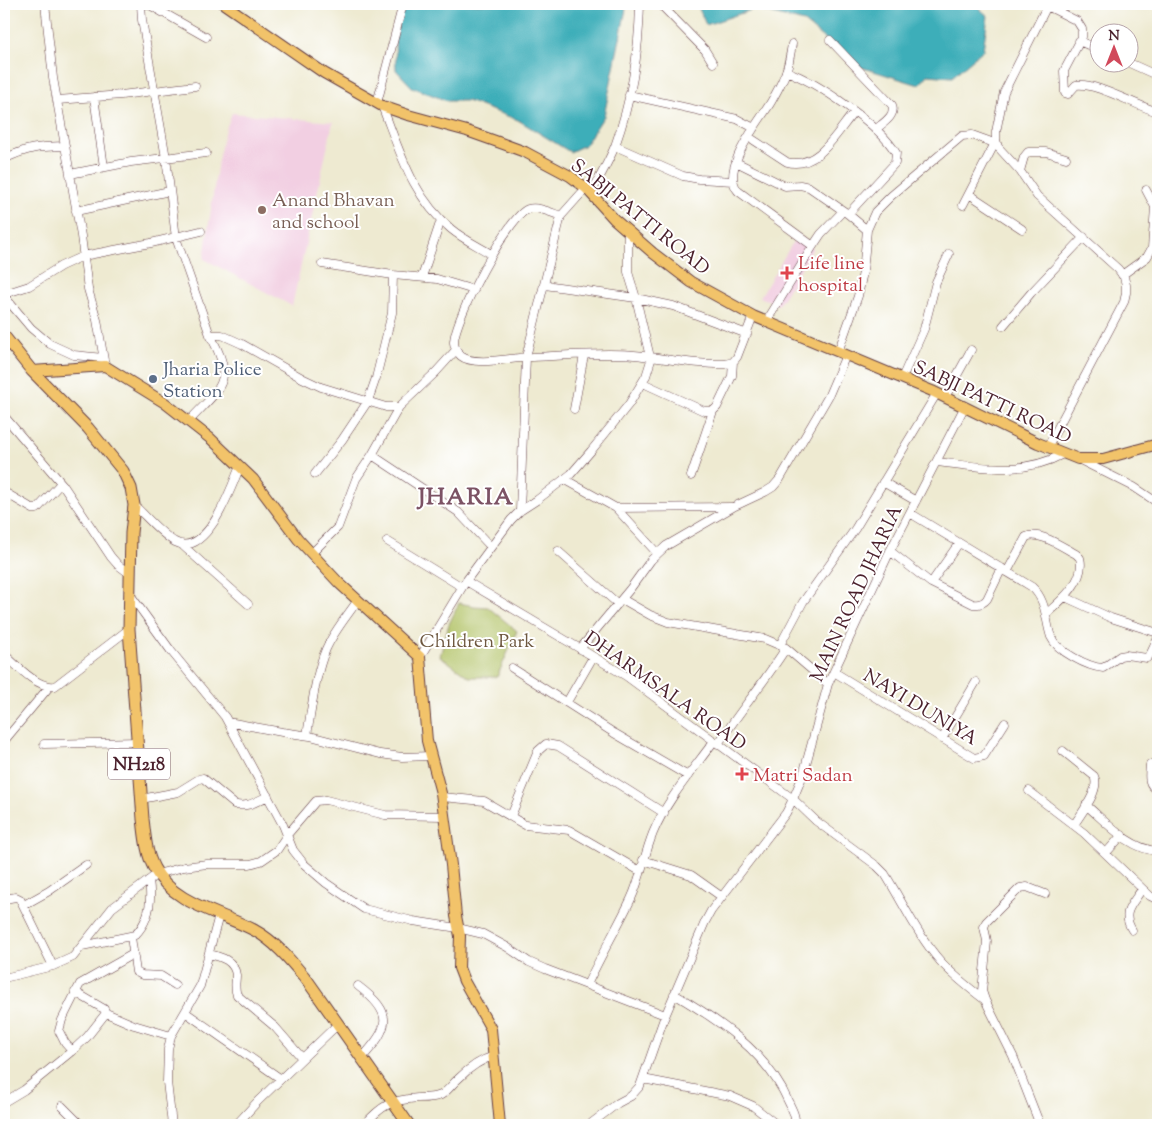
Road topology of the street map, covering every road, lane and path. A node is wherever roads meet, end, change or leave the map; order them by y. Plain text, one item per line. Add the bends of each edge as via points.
1 (45, 4) edge
2 (141, 4) edge
3 (148, 4) edge
4 (224, 4) edge
5 (404, 4) edge
6 (640, 4) edge
7 (660, 4) edge
8 (1046, 4) edge
9 (206, 38) dead end
10 (830, 40) dead end
11 (1079, 41) junction
12 (792, 44) dead end
13 (1090, 46) edge
14 (713, 63) dead end
15 (1140, 68) edge
16 (786, 71) junction
17 (1158, 76) edge
18 (195, 86) dead end
19 (154, 92) junction
20 (629, 95) junction
21 (94, 97) junction
22 (58, 100) junction
23 (380, 104) junction
24 (854, 112) junction
25 (1158, 112) edge
26 (754, 128) junction
27 (876, 129) junction
28 (748, 137) junction
29 (996, 144) junction
30 (65, 146) junction
31 (615, 146) junction
32 (206, 153) dead end
33 (166, 158) junction
34 (1066, 158) dead end
35 (4, 159) edge
36 (736, 162) junction
37 (104, 167) junction
38 (1020, 171) junction
39 (70, 174) junction
40 (733, 181) junction
41 (1146, 190) dead end
42 (588, 191) junction
43 (165, 192) dead end
44 (969, 194) junction
45 (963, 205) dead end
46 (76, 210) junction
47 (845, 212) junction
48 (561, 216) junction
49 (441, 220) junction
50 (1022, 229) dead end
51 (867, 230) junction
52 (201, 231) dead end
53 (628, 232) junction
54 (1084, 237) junction
55 (176, 238) junction
56 (812, 246) junction
57 (491, 254) junction
58 (949, 254) dead end
59 (84, 256) junction
60 (322, 264) dead end
61 (393, 275) junction
62 (1122, 275) junction
63 (422, 277) junction
64 (545, 286) junction
65 (474, 290) junction
66 (4, 295) edge
67 (636, 298) junction
68 (753, 316) junction
69 (766, 322) junction
70 (1003, 326) dead end
71 (746, 334) junction
72 (210, 335) junction
73 (4, 336) edge
74 (456, 350) junction
75 (971, 350) dead end
76 (842, 353) junction
77 (584, 355) junction
78 (526, 357) junction
79 (651, 357) junction
80 (104, 362) junction
81 (732, 362) junction
82 (32, 371) junction
83 (902, 378) junction
84 (643, 383) junction
85 (941, 395) junction
86 (368, 402) junction
87 (399, 406) junction
88 (965, 406) junction
89 (574, 409) dead end
90 (713, 411) junction
91 (4, 416) edge
92 (189, 421) junction
93 (1158, 444) edge
94 (1047, 448) junction
95 (1063, 454) junction
96 (372, 455) junction
97 (1078, 459) junction
98 (937, 462) junction
99 (240, 466) junction
100 (315, 474) dead end
101 (691, 476) dead end
102 (564, 479) junction
103 (883, 482) junction
104 (61, 483) junction
105 (4, 492) edge
106 (916, 501) junction
107 (1158, 503) edge
108 (134, 506) junction
109 (733, 507) junction
110 (616, 508) junction
111 (520, 511) junction
112 (910, 513) junction
113 (387, 541) dead end
114 (959, 543) junction
115 (181, 544) junction
116 (491, 547) junction
117 (558, 551) dead end
118 (890, 551) junction
119 (312, 553) junction
120 (657, 553) junction
121 (1005, 570) junction
122 (130, 574) junction
123 (931, 583) junction
124 (464, 584) junction
125 (129, 593) junction
126 (1065, 597) junction
127 (358, 600) junction
128 (620, 602) junction
129 (248, 604) dead end
130 (1046, 614) junction
131 (129, 629) junction
132 (1158, 633) edge
133 (1158, 638) edge
134 (783, 647) junction
135 (580, 649) junction
136 (4, 654) edge
137 (593, 656) junction
138 (420, 657) junction
139 (512, 668) dead end
140 (834, 672) junction
141 (976, 682) dead end
142 (828, 684) junction
143 (49, 687) junction
144 (567, 702) junction
145 (228, 722) junction
146 (1005, 723) dead end
147 (307, 735) junction
148 (942, 739) junction
149 (4, 741) edge
150 (138, 742) junction
151 (716, 742) junction
152 (44, 744) dead end
153 (1063, 752) dead end
154 (431, 756) junction
155 (1150, 765) dead end
156 (688, 776) junction
157 (1158, 790) edge
158 (1029, 791) dead end
159 (268, 796) junction
160 (442, 797) junction
161 (141, 799) junction
162 (793, 799) junction
163 (1086, 805) junction
164 (664, 813) junction
165 (444, 816) junction
166 (511, 816) junction
167 (1074, 825) junction
168 (287, 835) junction
169 (1122, 835) junction
170 (1158, 851) edge
171 (1106, 853) junction
172 (643, 860) junction
173 (86, 865) dead end
174 (640, 871) junction
175 (153, 877) junction
176 (1142, 889) junction
177 (1045, 894) dead end
178 (722, 897) junction
179 (4, 898) edge
180 (1158, 900) edge
181 (24, 905) junction
182 (219, 915) junction
183 (458, 928) junction
184 (1132, 930) dead end
185 (131, 937) junction
186 (82, 946) junction
187 (133, 954) junction
188 (209, 954) junction
189 (53, 966) junction
190 (4, 978) edge
191 (587, 984) junction
192 (175, 985) dead end
193 (358, 986) dead end
194 (75, 992) junction
195 (674, 994) junction
196 (985, 1000) junction
197 (185, 1012) junction
198 (106, 1013) junction
199 (665, 1016) junction
200 (337, 1025) junction
201 (171, 1036) junction
202 (72, 1051) junction
203 (494, 1056) junction
204 (302, 1058) junction
205 (361, 1059) junction
206 (281, 1079) junction
207 (643, 1079) junction
208 (4, 1102) edge
209 (392, 1102) junction
210 (62, 1106) dead end
211 (81, 1125) edge
212 (172, 1125) edge
213 (236, 1125) edge
214 (364, 1125) edge
215 (409, 1125) edge
216 (500, 1125) edge
217 (589, 1125) edge
218 (777, 1125) edge
219 (795, 1125) edge
220 (1040, 1125) edge

1 - 22 street
2 - 19 street
3 - 9 street
4 - 23 main road, SABJI PATTI ROAD via 324,73
5 - 23 street
6 - 20 street via 640,39
7 - 14 street via 705,50
8 - 11 street via 1081,25 1083,32
8 - 29 street via 1004,92
10 - 27 street via 892,105 892,114
11 - 13 street
11 - 25 street via 1064,71 1065,93 1068,94 1076,85 1088,85
12 - 16 street
15 - 17 street
16 - 24 street via 821,88
16 - 26 street
18 - 19 street
19 - 21 street
19 - 33 street
20 - 26 street via 737,119
20 - 31 street
21 - 22 street
21 - 37 street
22 - 30 street
23 - 42 main road, SABJI PATTI ROAD via 524,152 570,176
23 - 49 street via 416,189
24 - 27 street
24 - 28 street via 824,150 807,161 787,162
26 - 28 street
27 - 47 street via 893,148 897,158
28 - 36 street
29 - 38 street
29 - 44 street
29 - 51 street via 972,135 962,136 891,196 875,212
30 - 35 street via 30,148
30 - 39 street
31 - 40 street via 683,176
31 - 42 street
32 - 33 street
33 - 37 street
33 - 55 street
34 - 38 street via 1046,152 1028,152
36 - 40 street
36 - 47 street via 785,186 804,185
37 - 39 street
38 - 54 street via 1037,196
39 - 46 street
40 - 56 street via 738,191
41 - 62 street via 1155,207 1152,248 1146,257
42 - 48 street
42 - 53 main road, SABJI PATTI ROAD
43 - 46 street
44 - 45 street
44 - 50 street
46 - 59 street
47 - 51 street
47 - 56 street
48 - 57 street via 537,208 528,209 520,214
48 - 64 street
49 - 57 street
49 - 63 street
51 - 76 street via 863,272
52 - 55 street
53 - 67 street via 628,272
53 - 68 main road, SABJI PATTI ROAD via 691,282
54 - 62 street
54 - 70 street
55 - 59 street
55 - 72 street
56 - 69 street
57 - 65 street
58 - 83 street via 936,282 924,330
59 - 66 street via 29,286
59 - 80 street
60 - 61 street
61 - 63 street
61 - 86 street via 392,314
62 - 94 street via 1126,285 1124,302
63 - 65 street
64 - 67 street
64 - 78 street
65 - 74 street via 457,327
66 - 80 street via 31,328 50,344 74,355
67 - 71 street via 684,309
67 - 79 street
68 - 69 main road, SABJI PATTI ROAD
68 - 71 street
69 - 76 main road, SABJI PATTI ROAD
71 - 81 street via 742,348
72 - 86 street via 222,335 321,387
72 - 92 street via 220,353 224,371 220,388
73 - 82 highway, NH218
74 - 78 street via 471,360
74 - 87 street
75 - 85 street
76 - 83 main road, SABJI PATTI ROAD
76 - 109 street via 828,397 780,479 765,492
77 - 78 street
77 - 79 street
77 - 89 street
78 - 111 street
79 - 81 street via 716,364
79 - 84 street
80 - 82 main road
80 - 92 main road
81 - 90 street via 732,376
82 - 108 highway, NH218 via 112,456 131,488
83 - 85 main road, SABJI PATTI ROAD
84 - 90 street via 704,411
84 - 102 street via 591,452
85 - 88 main road, SABJI PATTI ROAD
85 - 103 street
86 - 87 street via 386,407
86 - 100 street
87 - 96 street
88 - 94 main road, SABJI PATTI ROAD
88 - 98 street, MAIN ROAD JHARIA
90 - 101 street
91 - 104 street
92 - 99 main road
93 - 97 main road, SABJI PATTI ROAD via 1103,459
94 - 95 main road, SABJI PATTI ROAD
95 - 97 main road, SABJI PATTI ROAD
95 - 98 street via 1021,468
96 - 116 street via 458,512
96 - 119 street via 356,479 338,527
97 - 107 street
98 - 106 street, MAIN ROAD JHARIA
99 - 115 street via 222,510 212,525 195,541
99 - 119 main road
102 - 110 street
102 - 111 street
103 - 106 street
103 - 134 street via 847,541 803,602
104 - 105 street via 36,509
104 - 122 street via 111,556
106 - 112 street, MAIN ROAD JHARIA
108 - 115 street via 170,539
108 - 122 highway, NH218
109 - 110 street
109 - 120 street
110 - 120 street
111 - 116 street
112 - 114 street
112 - 118 street, MAIN ROAD JHARIA
113 - 124 street, DHARMSALA ROAD
114 - 121 street
114 - 123 street
115 - 129 street
116 - 124 street
117 - 128 street
118 - 123 street
118 - 140 street, MAIN ROAD JHARIA
119 - 127 main road
120 - 128 street
121 - 123 street via 987,599 977,605
121 - 126 street via 1026,537 1039,535 1080,558 1079,573
121 - 130 street via 1039,594
122 - 125 highway, NH218
124 - 135 street, DHARMSALA ROAD
124 - 138 street
125 - 131 highway, NH218
125 - 145 street
126 - 130 street
126 - 132 street via 1111,618
127 - 138 main road
127 - 147 street via 326,649
128 - 134 street via 668,622 766,638
128 - 135 street
130 - 133 street via 1058,646 1099,668 1107,667 1120,656 1149,657
131 - 143 street via 61,682
131 - 150 highway, NH218
134 - 142 street
134 - 151 street via 765,680
135 - 137 street, DHARMSALA ROAD
136 - 143 street via 35,681
137 - 144 street
137 - 151 street, DHARMSALA ROAD via 626,676
138 - 154 main road
139 - 144 street
140 - 142 street, MAIN ROAD JHARIA
140 - 148 street, NAYI DUNIYA
141 - 148 street
142 - 162 street, MAIN ROAD JHARIA via 803,775
143 - 149 street
144 - 156 street
145 - 147 street
145 - 159 street
146 - 148 street, NAYI DUNIYA via 984,756 979,758
147 - 154 street via 380,754
150 - 152 street
150 - 161 highway, NH218
151 - 156 street
151 - 162 street, DHARMSALA ROAD
153 - 163 street via 1096,780 1095,790
154 - 160 main road
155 - 157 street via 1150,784
156 - 164 street
158 - 167 street
159 - 161 street via 238,806 203,778 178,792
159 - 168 street
160 - 165 main road
160 - 166 street via 484,802
161 - 175 highway, NH218
162 - 178 street, MAIN ROAD JHARIA via 786,813
162 - 196 street, DHARMSALA ROAD via 816,821 878,866 928,946 953,974
163 - 167 street
163 - 169 street
164 - 166 street via 558,746 546,744 538,751
164 - 172 street
165 - 168 street via 385,815 321,800 313,804
165 - 183 main road
166 - 174 street via 525,825 569,830
167 - 171 street
168 - 175 street via 277,850 256,863 207,864 173,869
168 - 183 street via 304,864 364,909
169 - 170 street
169 - 171 street
171 - 176 street
172 - 174 street
172 - 178 street via 691,875
173 - 181 street
174 - 191 street via 631,898
175 - 182 highway, NH218
175 - 185 street via 147,917
175 - 186 street via 112,908
176 - 180 street
176 - 184 street via 1126,915
177 - 196 street via 1027,887 1020,888 986,922 982,984
178 - 195 street, MAIN ROAD JHARIA via 705,922
179 - 181 street via 16,897
181 - 189 street
182 - 188 street
182 - 200 highway, NH218 via 255,930 275,945 307,980
183 - 191 street via 483,934 529,962
183 - 203 main road via 460,972 491,1029
185 - 186 street
185 - 187 street
186 - 189 street via 73,957
187 - 192 street via 138,974 161,976
187 - 194 street via 87,979
188 - 197 street via 200,986
188 - 204 street via 229,961 236,974 234,989 237,995 275,1027
189 - 190 street
191 - 199 street
193 - 205 street via 380,1005 384,1022 380,1037
194 - 198 street
194 - 202 street via 59,1031
195 - 199 street, MAIN ROAD JHARIA
195 - 219 street via 709,1014 750,1048 782,1087 794,1114
196 - 220 street via 1013,1056
197 - 201 street
197 - 206 street
198 - 201 street
198 - 202 street
199 - 207 street, MAIN ROAD JHARIA
200 - 204 street
200 - 205 highway, NH218
201 - 212 street via 167,1062
202 - 208 street
203 - 209 street via 472,1066 442,1094
203 - 216 main road
204 - 206 street
205 - 209 highway, NH218
206 - 213 street
207 - 217 street, MAIN ROAD JHARIA via 631,1096
207 - 218 street via 730,1096 753,1106
209 - 214 street
209 - 215 highway, NH218
210 - 211 street

